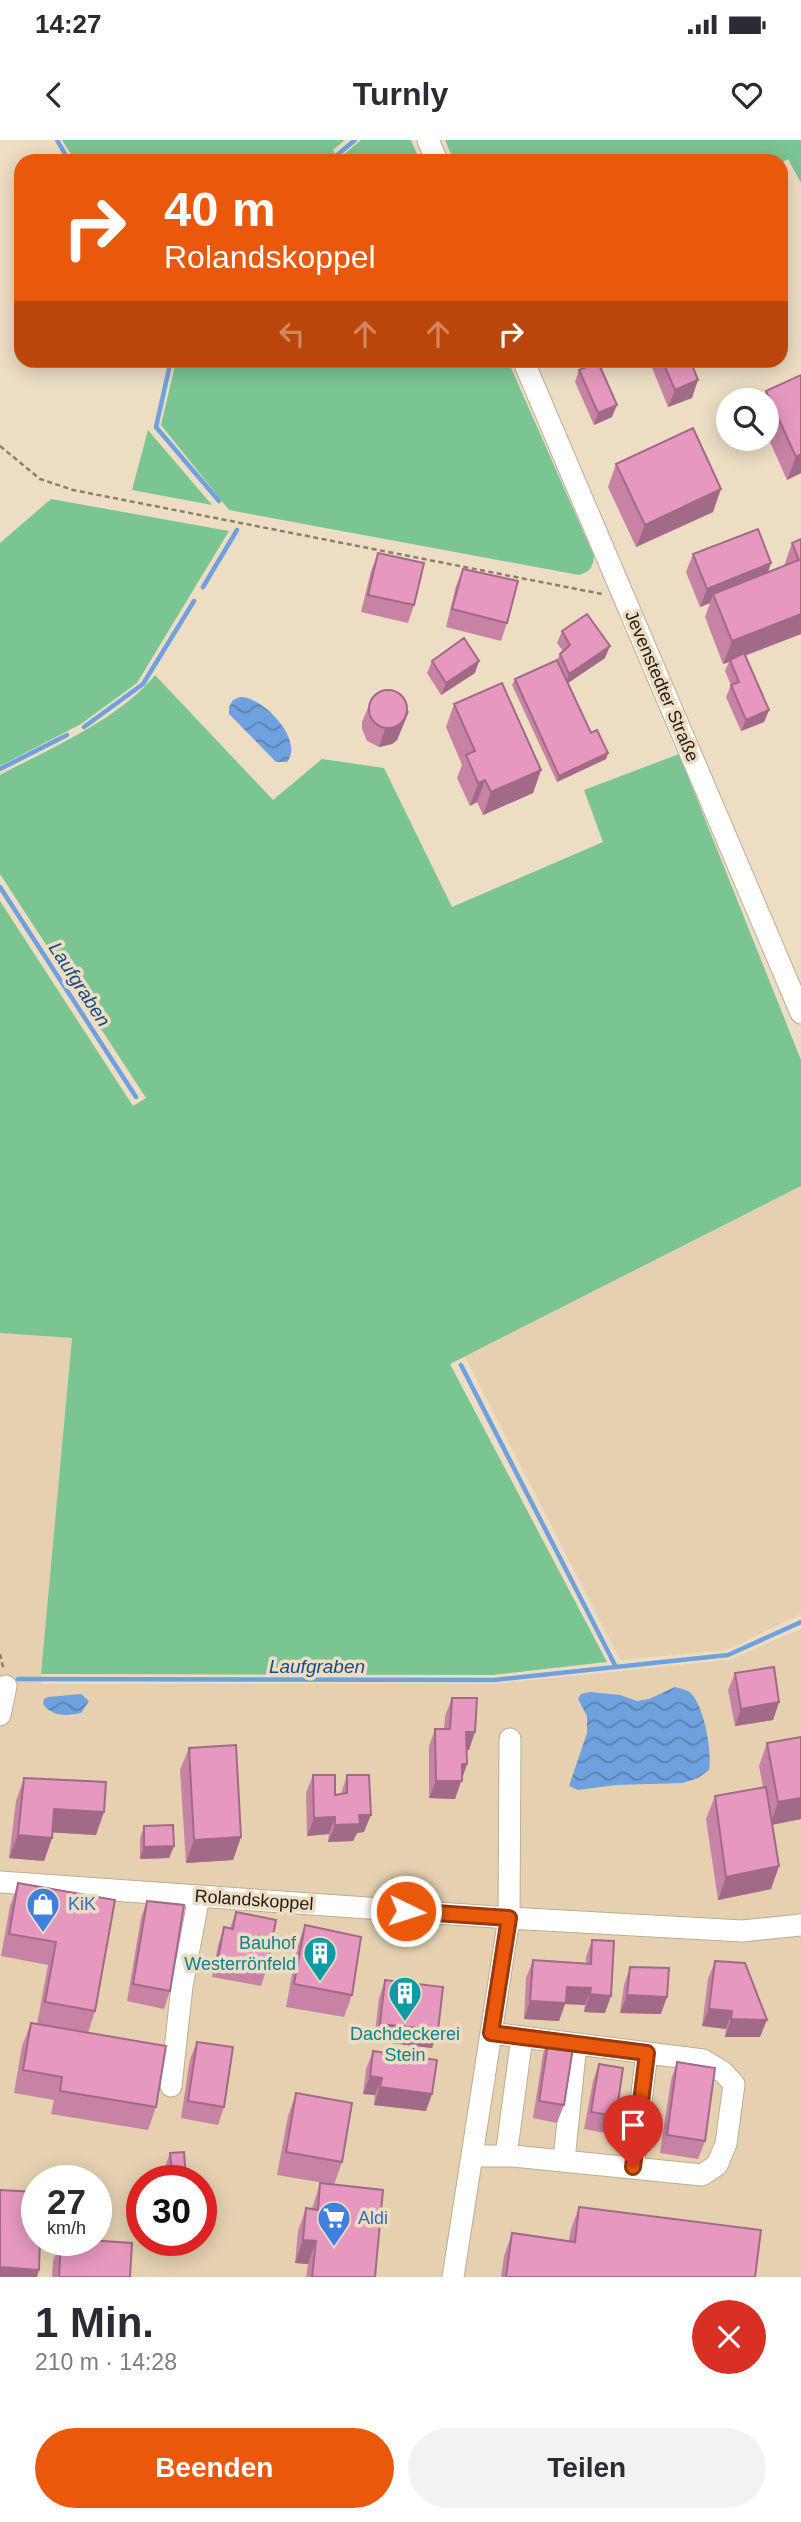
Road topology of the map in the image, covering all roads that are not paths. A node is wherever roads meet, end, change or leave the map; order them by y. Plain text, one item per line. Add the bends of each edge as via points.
1 (526, 368) edge
2 (801, 1013) edge
3 (5, 1686) dead end
4 (0, 1715) edge
5 (510, 1739) dead end
6 (0, 1882) edge
7 (199, 1896) junction
8 (509, 1918) junction
9 (801, 1925) edge
10 (491, 2033) junction
11 (522, 2038) junction
12 (576, 2045) junction
13 (647, 2053) junction
14 (171, 2086) dead end
15 (506, 2155) junction
16 (472, 2156) junction
17 (564, 2160) junction
18 (633, 2167) junction
19 (453, 2277) edge

1 - 2 street, Jevenstedter Straße
3 - 4 street
5 - 8 street
6 - 7 street, Rolandskoppel
7 - 8 street, Rolandskoppel
7 - 14 street via 182,1986
8 - 9 street, Rolandskoppel via 742,1931
8 - 10 street
10 - 11 street
10 - 16 street
11 - 12 street
11 - 15 street
12 - 13 street
12 - 17 street
13 - 18 street
13 - 18 street via 703,2060 734,2084 726,2144 717,2165 702,2175
15 - 16 street
15 - 17 street
16 - 19 street
17 - 18 street

